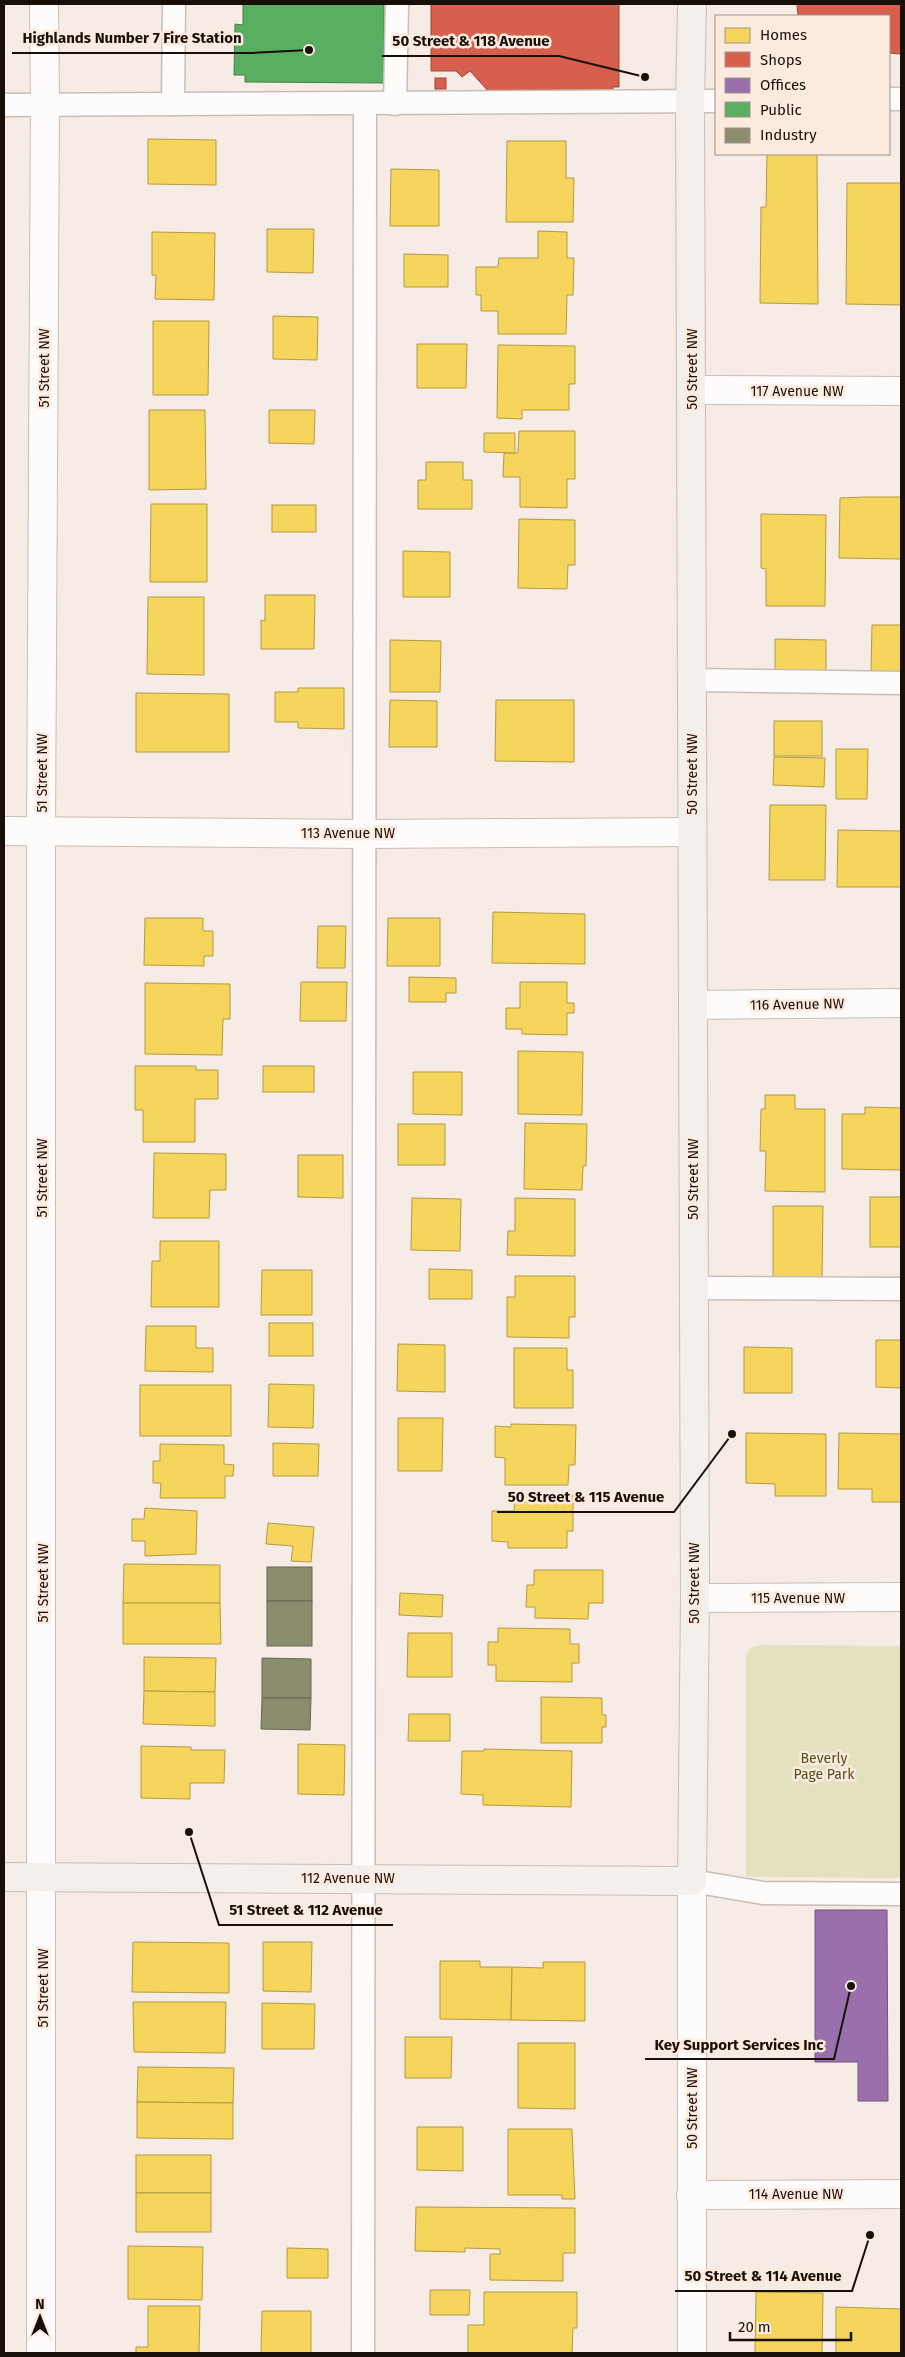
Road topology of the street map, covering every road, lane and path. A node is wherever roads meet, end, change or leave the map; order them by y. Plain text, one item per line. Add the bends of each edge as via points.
1 (44, 4) edge
2 (174, 4) edge
3 (397, 4) edge
4 (692, 4) edge
5 (703, 102) edge
6 (173, 104) junction
7 (365, 104) junction
8 (395, 104) junction
9 (4, 105) edge
10 (46, 105) junction
11 (692, 390) junction
12 (901, 391) edge
13 (692, 680) junction
14 (901, 683) edge
15 (4, 832) edge
16 (42, 832) junction
17 (692, 832) junction
18 (365, 834) junction
19 (901, 1003) edge
20 (693, 1004) junction
21 (694, 1288) junction
22 (901, 1289) edge
23 (901, 1597) edge
24 (695, 1598) junction
25 (43, 1876) junction
26 (4, 1877) edge
27 (363, 1878) junction
28 (692, 1881) junction
29 (901, 1894) edge
30 (901, 2194) edge
31 (691, 2195) junction
32 (41, 2353) edge
33 (363, 2353) edge
34 (692, 2353) edge

1 - 10 street, 51 Street NW
2 - 6 lane
3 - 8 lane
4 - 5 main road, 50 Street NW
5 - 8 lane
5 - 11 main road, 50 Street NW
6 - 7 lane
6 - 10 lane
7 - 8 lane
7 - 18 lane
9 - 10 lane
10 - 16 street, 51 Street NW
11 - 12 street, 117 Avenue NW
11 - 13 main road, 50 Street NW
13 - 14 lane
13 - 17 main road, 50 Street NW
15 - 16 street, 113 Avenue NW
16 - 18 street, 113 Avenue NW
16 - 25 street, 51 Street NW
17 - 18 street, 113 Avenue NW
17 - 20 main road, 50 Street NW
18 - 27 lane
19 - 20 street, 116 Avenue NW
20 - 21 main road, 50 Street NW
21 - 22 lane
21 - 24 main road, 50 Street NW
23 - 24 street, 115 Avenue NW
24 - 28 main road, 50 Street NW
25 - 26 main road, 112 Avenue NW
25 - 27 main road, 112 Avenue NW
25 - 32 street, 51 Street NW
27 - 28 main road, 112 Avenue NW
27 - 33 lane
28 - 29 lane via 763,1893
28 - 31 street, 50 Street NW
30 - 31 street, 114 Avenue NW
31 - 34 street, 50 Street NW

